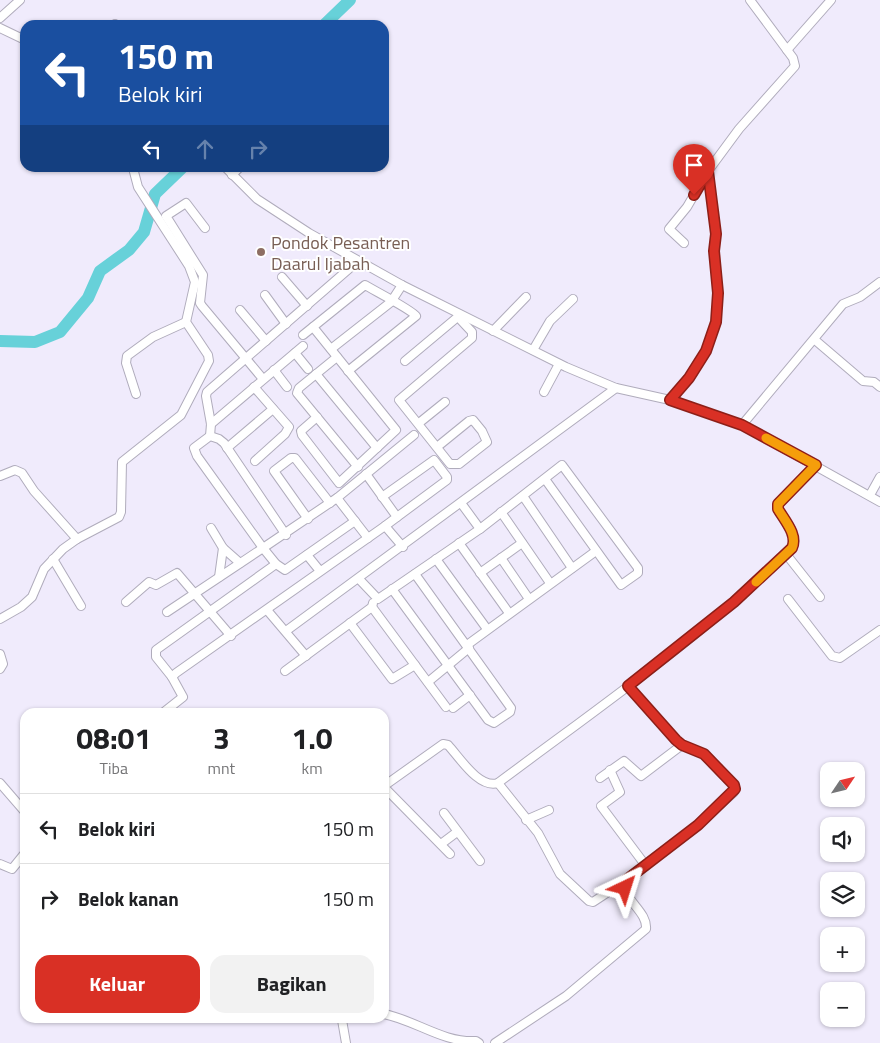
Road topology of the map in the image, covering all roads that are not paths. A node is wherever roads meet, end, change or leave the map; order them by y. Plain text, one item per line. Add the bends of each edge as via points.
1 (20, 0) edge
2 (750, 0) edge
3 (831, 0) edge
4 (0, 18) edge
5 (0, 28) edge
6 (20, 38) edge
7 (787, 50) junction
8 (708, 171) junction
9 (134, 172) edge
10 (229, 172) edge
11 (235, 172) edge
12 (232, 175) junction
13 (205, 228) dead end
14 (684, 244) dead end
15 (358, 261) junction
16 (282, 277) dead end
17 (880, 282) edge
18 (402, 285) junction
19 (265, 295) dead end
20 (526, 297) dead end
21 (573, 299) dead end
22 (391, 302) junction
23 (307, 306) junction
24 (240, 310) dead end
25 (459, 316) junction
26 (186, 322) junction
27 (286, 324) junction
28 (312, 327) junction
29 (493, 331) junction
30 (304, 335) dead end
31 (815, 340) junction
32 (266, 341) junction
33 (303, 346) dead end
34 (331, 349) junction
35 (533, 350) junction
36 (295, 353) junction
37 (337, 357) junction
38 (246, 358) junction
39 (405, 361) dead end
40 (559, 364) junction
41 (308, 369) dead end
42 (274, 370) junction
43 (348, 370) junction
44 (316, 374) junction
45 (263, 379) junction
46 (254, 387) junction
47 (287, 387) dead end
48 (880, 387) edge
49 (616, 388) junction
50 (544, 392) dead end
51 (136, 394) dead end
52 (670, 400) junction
53 (445, 402) dead end
54 (273, 408) junction
55 (317, 417) junction
56 (419, 423) junction
57 (211, 424) junction
58 (742, 425) junction
59 (414, 435) dead end
60 (210, 436) junction
61 (437, 447) junction
62 (227, 448) junction
63 (377, 448) junction
64 (256, 461) dead end
65 (816, 465) junction
66 (358, 467) junction
67 (366, 474) junction
68 (0, 476) edge
69 (880, 477) edge
70 (545, 479) junction
71 (870, 495) junction
72 (522, 496) junction
73 (382, 497) junction
74 (333, 501) junction
75 (880, 502) edge
76 (461, 503) junction
77 (501, 512) junction
78 (397, 517) junction
79 (308, 519) junction
80 (355, 521) junction
81 (385, 526) junction
82 (211, 528) dead end
83 (480, 528) junction
84 (286, 534) junction
85 (368, 538) junction
86 (77, 539) junction
87 (459, 543) junction
88 (522, 543) junction
89 (403, 547) junction
90 (223, 548) junction
91 (264, 548) junction
92 (596, 551) junction
93 (786, 554) junction
94 (307, 555) junction
95 (500, 558) junction
96 (53, 559) junction
97 (436, 559) junction
98 (240, 563) junction
99 (276, 564) junction
100 (572, 568) junction
101 (320, 571) junction
102 (480, 573) junction
103 (415, 574) junction
104 (219, 577) junction
105 (359, 579) junction
106 (550, 583) junction
107 (392, 589) junction
108 (194, 593) junction
109 (374, 597) junction
110 (820, 597) dead end
111 (529, 598) junction
112 (788, 599) dead end
113 (126, 602) dead end
114 (81, 606) dead end
115 (372, 607) junction
116 (266, 610) junction
117 (210, 611) junction
118 (167, 612) dead end
119 (509, 613) junction
120 (0, 619) edge
121 (350, 623) junction
122 (487, 629) junction
123 (880, 630) edge
124 (286, 632) junction
125 (231, 636) junction
126 (468, 646) junction
127 (0, 654) edge
128 (306, 656) junction
129 (415, 665) junction
130 (448, 665) junction
131 (0, 669) edge
132 (285, 672) dead end
133 (172, 677) junction
134 (428, 682) junction
135 (628, 686) junction
136 (470, 695) junction
137 (169, 708) edge
138 (682, 745) junction
139 (610, 770) junction
140 (600, 778) dead end
141 (0, 782) edge
142 (498, 782) junction
143 (389, 783) edge
144 (7, 791) junction
145 (389, 792) edge
146 (0, 797) edge
147 (20, 806) edge
148 (550, 810) dead end
149 (444, 813) dead end
150 (526, 820) junction
151 (457, 832) junction
152 (441, 844) junction
153 (450, 854) dead end
154 (20, 860) edge
155 (480, 861) dead end
156 (0, 864) edge
157 (646, 866) junction
158 (625, 881) junction
159 (389, 1016) edge
160 (343, 1023) edge
161 (346, 1043) edge
162 (480, 1043) edge
163 (495, 1043) edge

1 - 4 street
2 - 7 street
3 - 7 street
5 - 6 street
7 - 8 street via 795,66 739,129
8 - 14 street via 687,207 669,229
8 - 52 street via 716,234 716,322 706,351
9 - 26 street via 138,188 195,282
10 - 12 street
11 - 12 street
12 - 15 street via 257,199
13 - 38 street via 186,203 166,216 203,276 200,303
15 - 18 street
15 - 23 street
16 - 23 street
17 - 31 street via 860,297 843,304
18 - 22 street
18 - 25 street
19 - 27 street
20 - 29 street
21 - 35 street via 550,321
22 - 28 street via 365,285
22 - 34 street
22 - 43 street via 413,311 416,316
23 - 27 street
24 - 32 street
25 - 29 street
25 - 39 street
25 - 56 street via 472,332 472,338 399,400
26 - 51 street via 153,337 127,356
26 - 86 street via 209,361 192,398 181,415 122,462 119,517
27 - 32 street
28 - 30 street
28 - 34 street
29 - 35 street
31 - 48 street via 863,381 874,382
31 - 58 street
32 - 38 street
33 - 36 street
34 - 37 street
35 - 40 street
36 - 41 street
36 - 42 street
37 - 43 street
37 - 44 street
38 - 45 street
38 - 57 street via 207,392
40 - 49 street
40 - 50 street
42 - 45 street
42 - 47 street
43 - 63 street via 396,430
44 - 55 street via 297,393
44 - 63 street
45 - 46 street
46 - 54 street
46 - 57 street
49 - 52 street
49 - 76 street
52 - 58 street
53 - 56 street
54 - 62 street
54 - 64 street via 289,430
55 - 66 street
55 - 66 street via 301,431 302,435 339,483
56 - 61 street
57 - 60 street
58 - 65 street
59 - 67 street
60 - 62 street via 219,439
60 - 91 street via 198,443 195,452
61 - 61 street via 450,464 459,464 487,442 473,420
62 - 84 street
63 - 66 street
65 - 71 street
65 - 93 street via 778,504 794,535 795,543
67 - 73 street
67 - 74 street
68 - 86 street via 15,470 22,472 34,491
69 - 71 street
70 - 72 street
70 - 92 street
70 - 92 street via 562,465 638,568 638,573 622,585
71 - 75 street
72 - 77 street
72 - 100 street
73 - 78 street
73 - 78 street via 434,460 447,477
74 - 79 street
74 - 79 street via 295,458 291,458 274,471
74 - 80 street
76 - 83 street
76 - 89 street
77 - 83 street
77 - 88 street
78 - 81 street
79 - 84 street
80 - 85 street
80 - 94 street
81 - 85 street
81 - 89 street
82 - 90 street
83 - 87 street
84 - 91 street
85 - 101 street
86 - 96 street
87 - 97 street
87 - 102 street
88 - 95 street
88 - 106 street
89 - 105 street
90 - 98 street
90 - 104 street
91 - 98 street
91 - 99 street
92 - 100 street
93 - 110 street
93 - 135 street via 734,602
94 - 99 street via 285,570
94 - 101 street
95 - 102 street
95 - 111 street
96 - 114 street
96 - 120 street via 44,568 32,597
97 - 103 street
97 - 122 street
98 - 104 street
99 - 117 street
100 - 106 street
101 - 116 street
102 - 119 street
103 - 107 street
103 - 126 street
104 - 108 street
105 - 109 street
105 - 124 street
106 - 111 street
107 - 109 street via 378,599
107 - 130 street
108 - 113 street via 175,573 156,585 149,582
108 - 117 street
108 - 118 street
109 - 115 street
111 - 119 street
112 - 123 street via 836,659
115 - 121 street
115 - 129 street
116 - 124 street
116 - 125 street
117 - 125 street
117 - 133 street via 156,650 156,656
119 - 122 street
121 - 128 street
121 - 129 street via 392,679
122 - 126 street
124 - 128 street
125 - 133 street
126 - 130 street
126 - 136 street via 511,711 491,723
127 - 131 street via 3,664
128 - 132 street
129 - 134 street
130 - 134 street
130 - 136 street
133 - 137 street via 183,697
134 - 136 street via 450,708
135 - 138 street
135 - 142 street
138 - 139 street via 641,776 627,761
138 - 157 street via 704,754 734,785 734,792
139 - 140 street
139 - 157 street via 620,792 601,806
141 - 144 street
142 - 143 street via 493,784 481,780 445,744
142 - 150 street
144 - 146 street
144 - 147 street
145 - 152 street
148 - 150 street
149 - 151 street
150 - 158 street via 538,833 560,874 591,902
151 - 152 street
151 - 155 street
152 - 153 street
154 - 156 street via 12,870
157 - 158 street
158 - 163 street via 625,888 644,918 646,929 566,996
159 - 162 street via 438,1035
160 - 161 street

